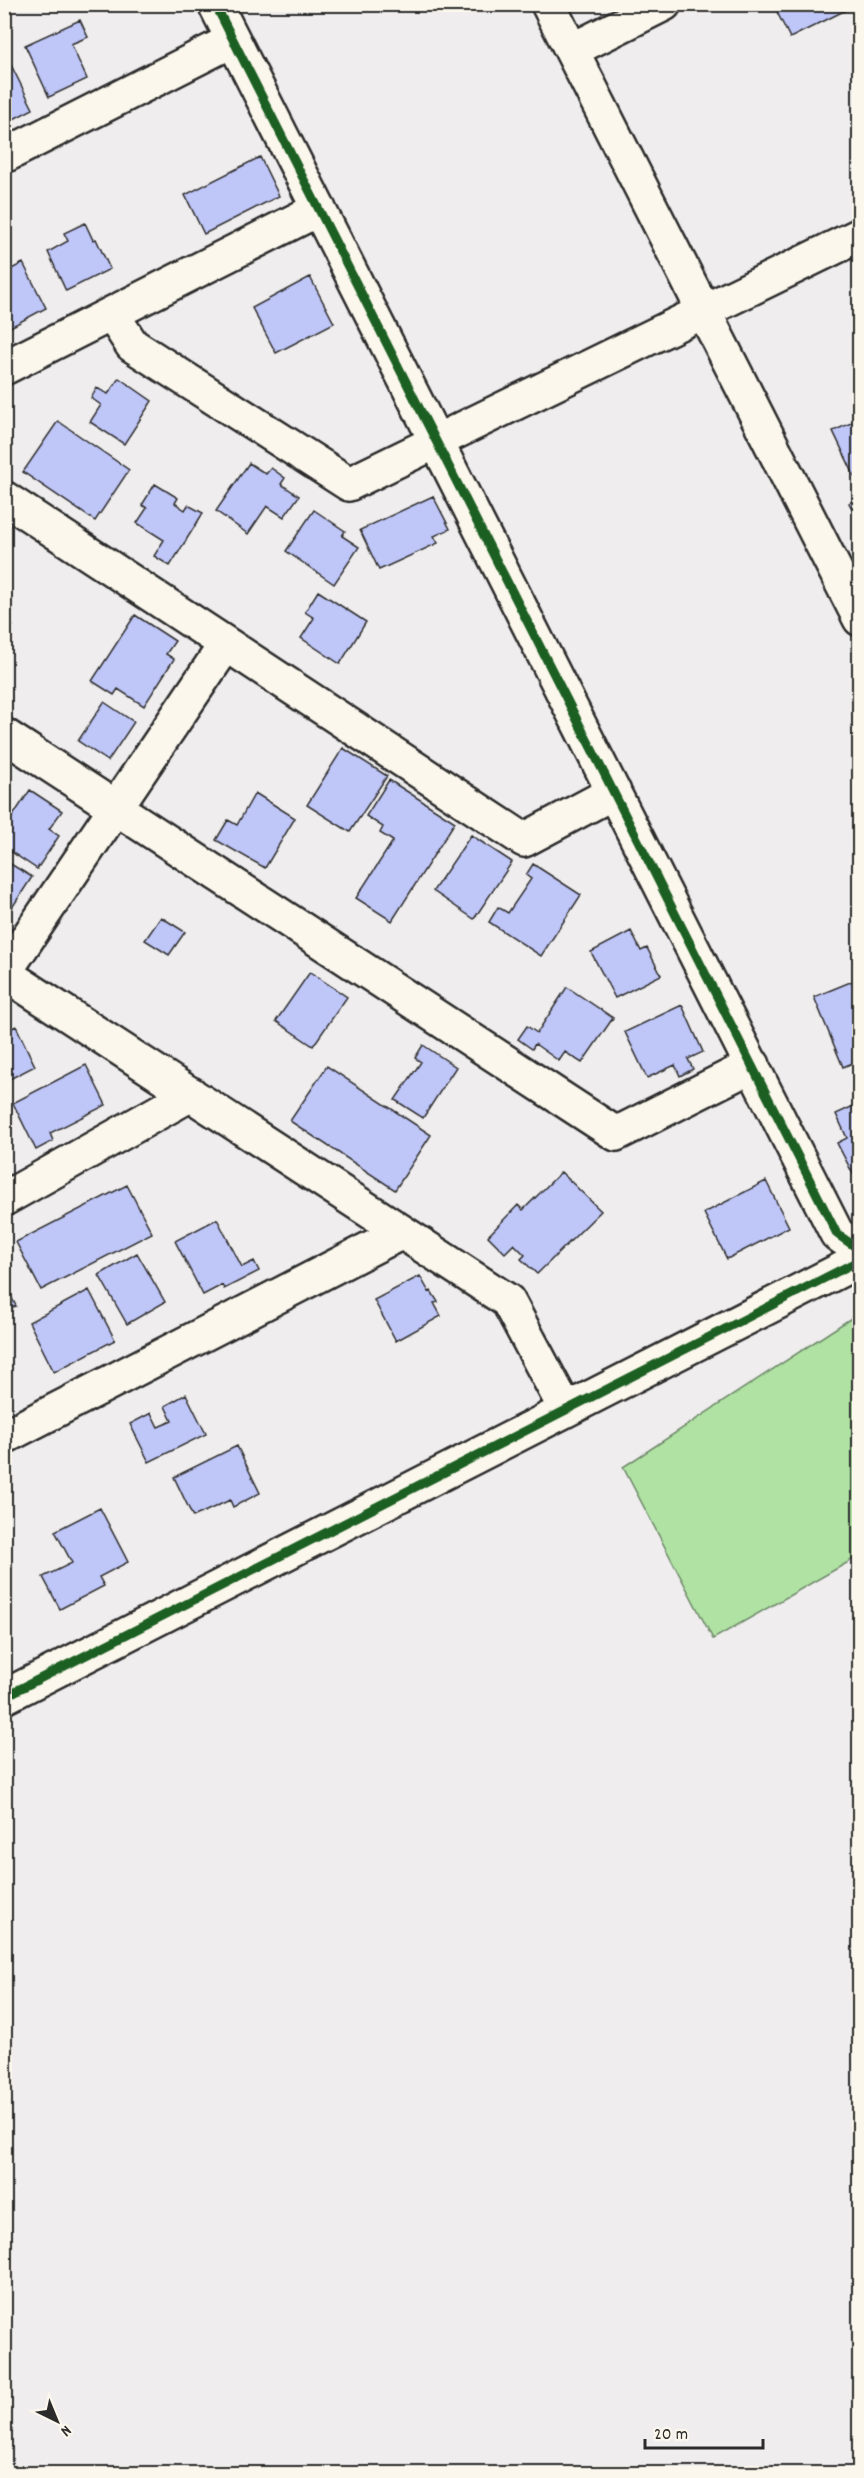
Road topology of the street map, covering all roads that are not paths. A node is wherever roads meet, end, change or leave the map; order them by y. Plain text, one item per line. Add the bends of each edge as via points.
1 (215, 4) edge
2 (548, 4) edge
3 (664, 4) edge
4 (233, 40) junction
5 (572, 50) junction
6 (4, 156) edge
7 (319, 209) junction
8 (860, 235) edge
9 (703, 311) junction
10 (112, 314) junction
11 (4, 368) edge
12 (436, 442) junction
13 (4, 498) edge
14 (850, 578) edge
15 (860, 619) edge
16 (225, 644) junction
17 (4, 735) edge
18 (614, 792) junction
19 (115, 807) junction
20 (5, 973) edge
21 (753, 1065) junction
22 (191, 1094) junction
23 (4, 1199) edge
24 (402, 1232) junction
25 (860, 1250) edge
26 (860, 1260) edge
27 (566, 1410) junction
28 (4, 1437) edge
29 (4, 1697) edge

1 - 4 street
2 - 5 street
3 - 5 street
4 - 6 street
4 - 7 street
5 - 9 street
7 - 10 street
7 - 12 street
8 - 9 street
9 - 12 street
9 - 14 street
10 - 11 street
10 - 12 street via 132,345 349,484
12 - 18 street
13 - 16 street
14 - 15 street
16 - 18 street via 524,840
16 - 19 street
17 - 19 street
18 - 21 street
19 - 20 street
19 - 21 street via 616,1134
20 - 22 street
21 - 25 street via 837,1234
22 - 23 street
22 - 24 street
24 - 27 street via 508,1301
24 - 28 street
26 - 27 street
27 - 29 street

